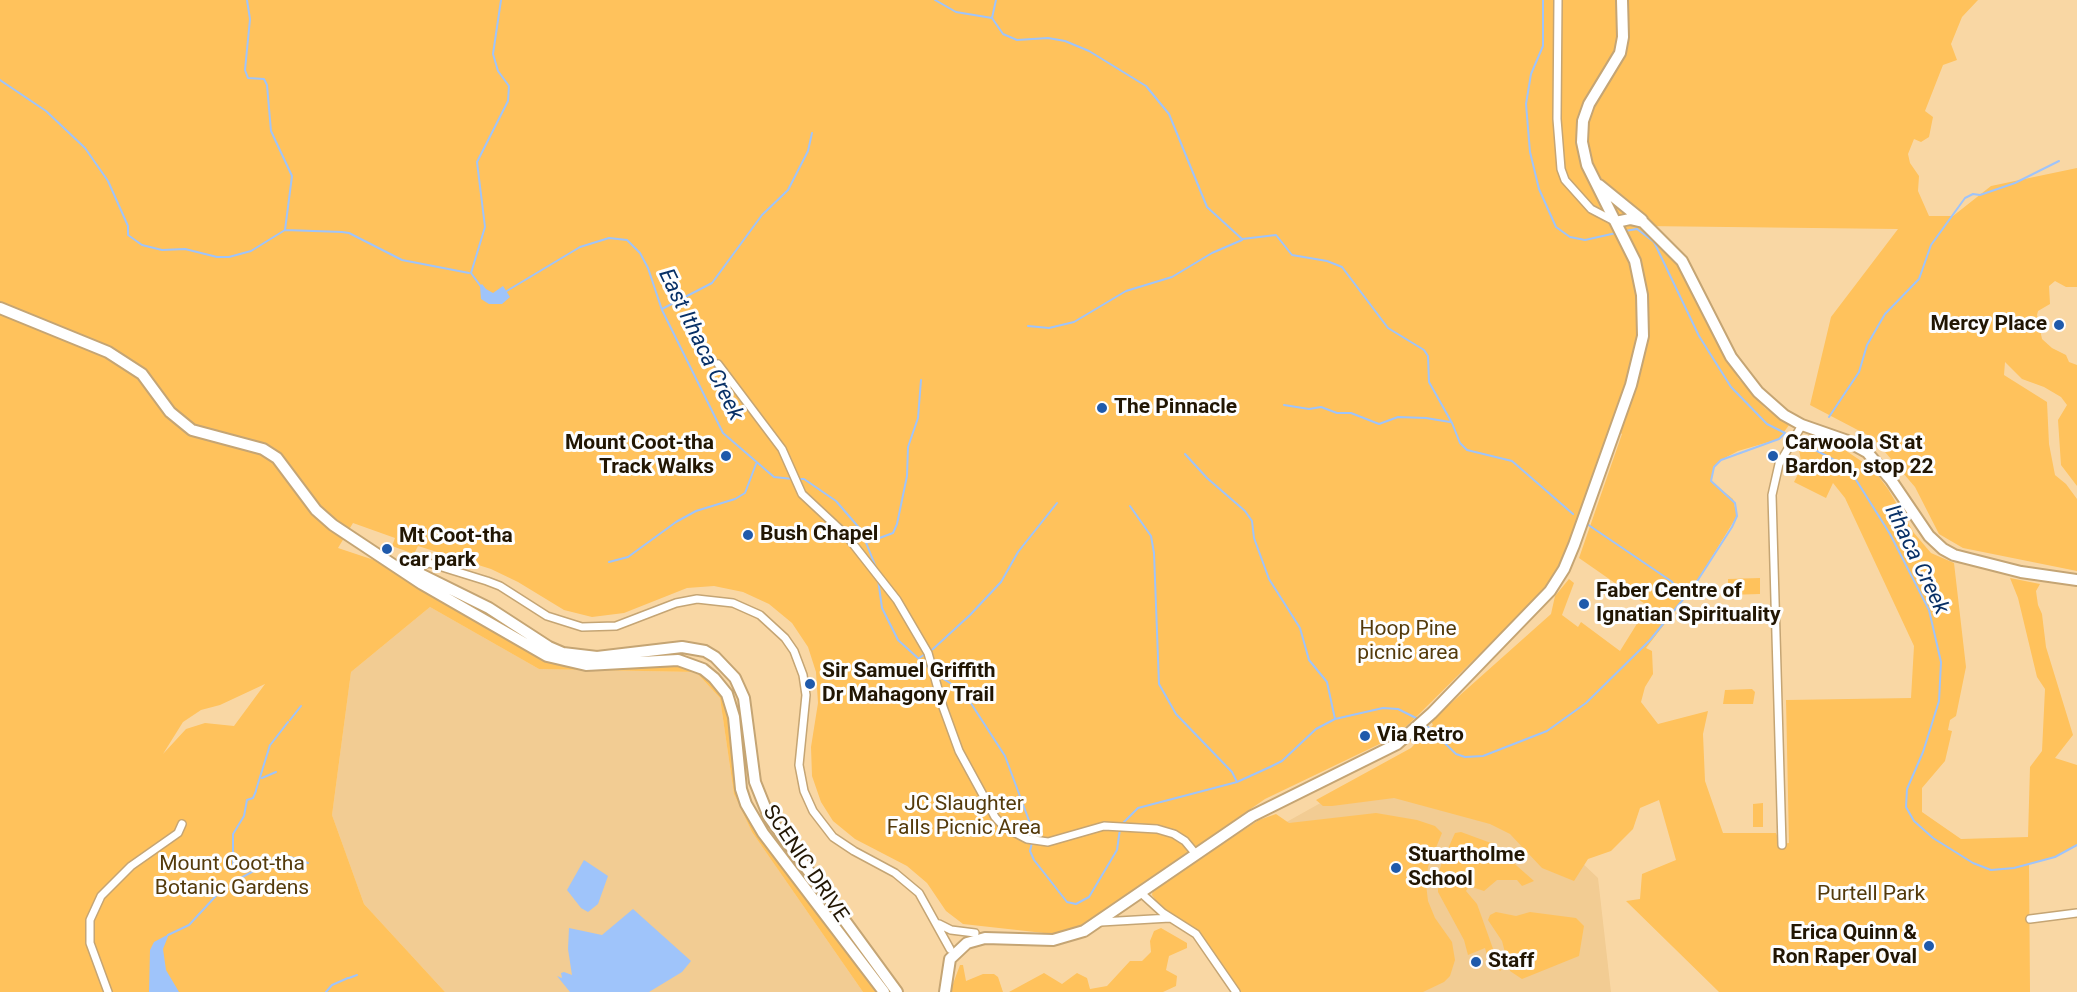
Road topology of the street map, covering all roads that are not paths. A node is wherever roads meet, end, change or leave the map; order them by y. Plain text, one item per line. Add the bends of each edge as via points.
1 (1558, 0) edge
2 (1622, 0) edge
3 (1596, 183) junction
4 (1643, 222) junction
5 (1620, 229) junction
6 (0, 308) edge
7 (718, 364) dead end
8 (1799, 428) junction
9 (420, 578) junction
10 (2077, 580) edge
11 (182, 824) dead end
12 (1782, 845) dead end
13 (1195, 853) junction
14 (1141, 893) junction
15 (2077, 913) edge
16 (2030, 919) dead end
17 (1178, 921) junction
18 (937, 922) junction
19 (1101, 922) junction
20 (975, 933) junction
21 (1017, 939) junction
22 (951, 953) junction
23 (108, 992) edge
24 (884, 992) edge
25 (897, 992) edge
26 (938, 992) edge
27 (945, 992) edge
28 (1236, 992) edge

1 - 5 street via 1557,118 1561,169 1565,180 1591,209
2 - 3 main road via 1620,53 1589,104 1581,131 1583,152
3 - 4 main road
3 - 5 main road
4 - 5 main road via 1630,219
4 - 8 main road via 1686,268 1746,379
5 - 13 main road via 1640,278 1644,313 1641,346 1631,385 1564,569 1539,604 1417,727 1381,754 1262,810
6 - 9 main road via 108,352 142,374 170,412 192,430 263,449 277,458 316,510 333,525
7 - 13 street via 782,449 802,494 846,535 897,600 927,651 959,751 1004,827 1027,839 1055,841 1104,826 1158,829 1185,841
8 - 10 main road via 1845,440 1867,452 1929,536 1943,549 2021,572
8 - 12 street via 1775,476 1773,495
9 - 18 street via 427,563 500,586 547,616 582,627 616,626 676,603 698,599 733,603 760,615 785,638 803,675 806,696 799,765 813,812 833,837 914,888
9 - 24 main road, SCENIC DRIVE via 559,661 586,665 678,660 703,669 714,678 727,694 735,717 741,789 746,804 763,833
9 - 25 main road, SCENIC DRIVE via 489,608 563,653 597,657 682,647 705,651 726,667 744,698 755,782 769,818
11 - 23 street via 178,833 131,866 101,896 90,920 90,943
13 - 14 main road
14 - 17 street
14 - 19 main road
15 - 16 street
17 - 19 street via 1158,917
17 - 28 street via 1206,945
18 - 20 street via 948,929
18 - 22 street
19 - 21 main road via 1078,934 1053,940
20 - 21 main road
20 - 22 main road via 961,939
21 - 22 main road via 976,939
22 - 26 main road via 941,966
22 - 27 main road

